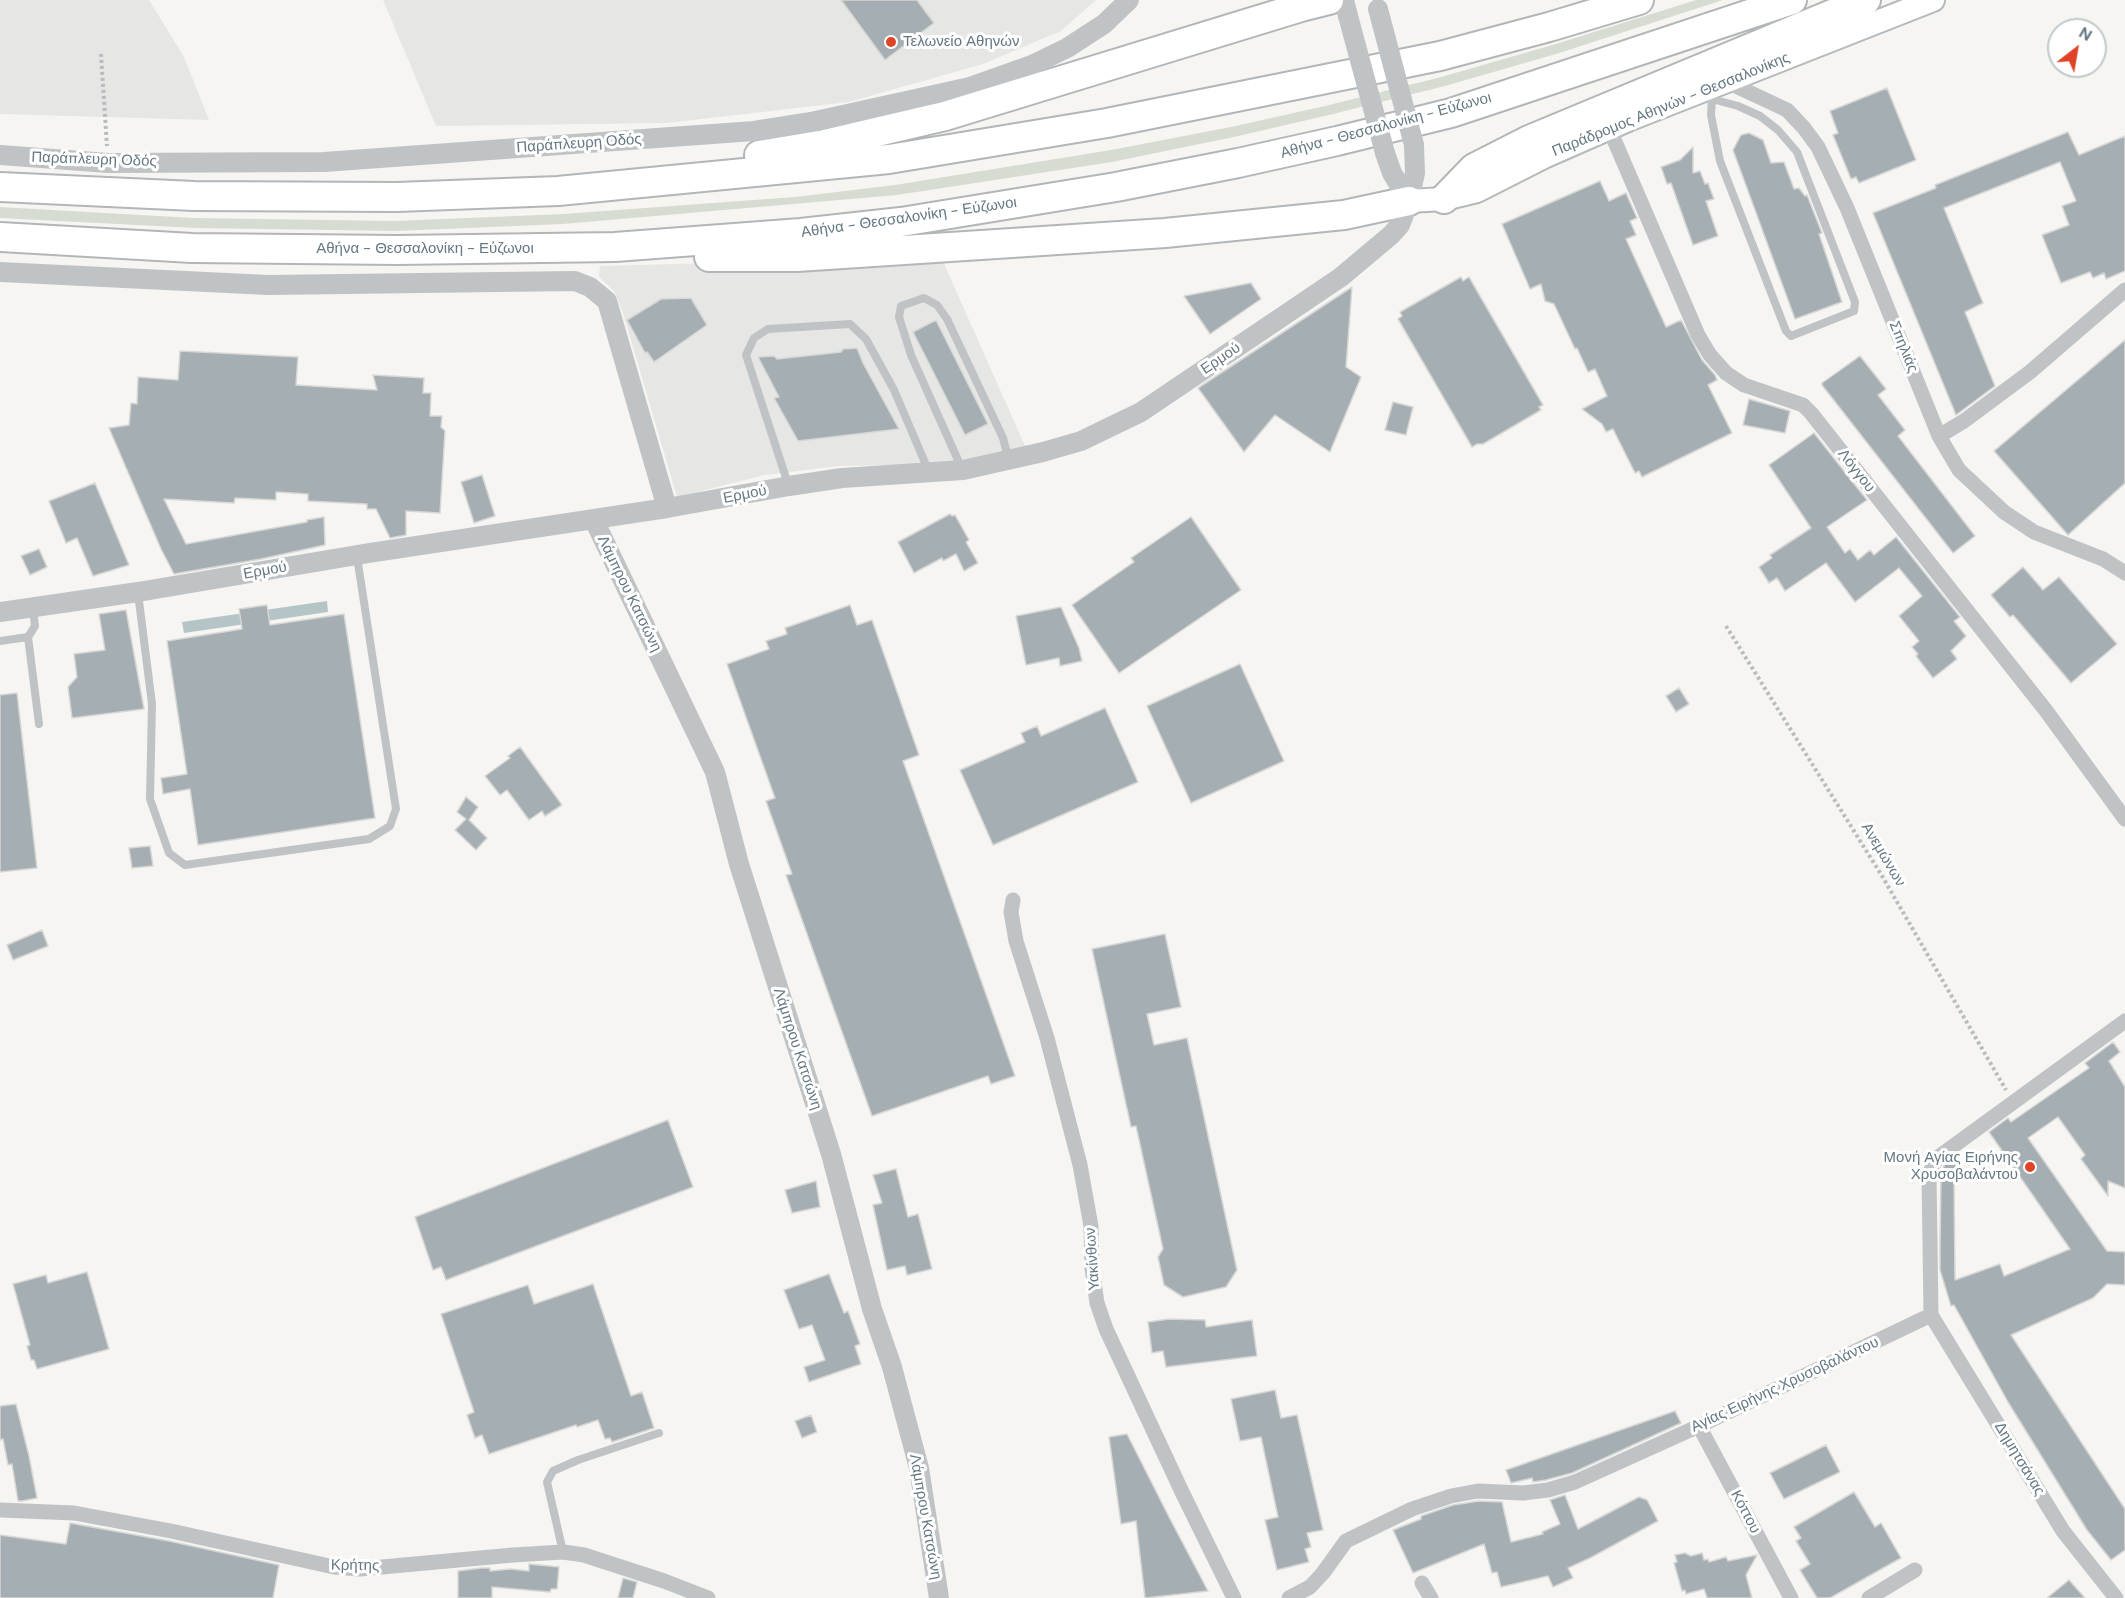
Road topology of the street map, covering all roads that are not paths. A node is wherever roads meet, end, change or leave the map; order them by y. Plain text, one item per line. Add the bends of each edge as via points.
1 (1129, 0) edge
2 (1639, 0) edge
3 (1792, 0) edge
4 (1866, 0) edge
5 (1933, 0) edge
6 (1340, 5) edge
7 (1377, 5) edge
8 (1717, 88) junction
9 (1608, 128) junction
10 (0, 155) edge
11 (611, 186) junction
12 (0, 187) edge
13 (1444, 199) junction
14 (1409, 201) junction
15 (0, 237) edge
16 (615, 247) junction
17 (0, 272) edge
18 (2125, 290) edge
19 (1938, 436) junction
20 (1009, 460) junction
21 (963, 470) junction
22 (930, 474) junction
23 (789, 486) junction
24 (667, 508) junction
25 (594, 520) junction
26 (356, 556) junction
27 (2125, 573) edge
28 (138, 592) junction
29 (33, 608) junction
30 (0, 612) edge
31 (28, 637) junction
32 (0, 641) edge
33 (39, 724) dead end
34 (2125, 819) edge
35 (1013, 900) dead end
36 (2125, 1021) edge
37 (1931, 1315) junction
38 (1699, 1426) junction
39 (659, 1433) dead end
40 (0, 1510) edge
41 (563, 1552) junction
42 (1915, 1570) dead end
43 (1422, 1583) dead end
44 (708, 1598) edge
45 (939, 1598) edge
46 (1234, 1598) edge
47 (1289, 1598) edge
48 (1431, 1598) edge
49 (1791, 1598) edge
50 (1869, 1598) edge
51 (2116, 1598) edge

1 - 10 street, Παράπλευρη Οδός via 1104,24 1067,48 970,87 765,129 324,162 108,163
2 - 11 highway via 1440,56 1118,121 889,159
3 - 16 highway, Αθήνα - Θεσσαλονίκη - Εύζωνοι via 1451,112 1238,163 901,222
4 - 13 highway via 1529,140 1474,168
5 - 8 main road, Παράδρομος Αθηνών - Θεσσαλονίκης
6 - 11 highway via 1300,7 945,116
6 - 14 street, bridge via 1392,173
7 - 14 street, Ερμού, bridge via 1414,144 1415,173
8 - 8 lane via 1711,115 1720,161 1786,331 1791,336 1854,311 1855,302 1797,152 1778,130
8 - 9 main road, Παράδρομος Αθηνών - Θεσσαλονίκης
8 - 19 street, Σπηλιάς via 1763,97 1787,110 1818,147 1840,192
9 - 13 main road, Παράδρομος Αθηνών - Θεσσαλονίκης via 1477,191
9 - 34 street, Λόγγου via 1710,355 1725,373 1744,384 1803,405 1811,413 2047,712
11 - 12 highway via 397,197 194,196
13 - 14 main road, Παράδρομος Αθηνών - Θεσσαλονίκης
14 - 16 highway via 1344,215 1177,232 798,257 706,257
14 - 20 street, Ερμού via 1400,225 1341,277 1141,412 1081,441
15 - 16 highway, Αθήνα - Θεσσαλονίκη - Εύζωνοι via 192,248
17 - 24 street via 268,285 575,281 591,287 607,301
18 - 19 street via 2030,372
19 - 27 street, Σπηλιάς via 1959,470 2004,512 2034,532 2103,559
20 - 21 street, Ερμού
20 - 21 lane via 1003,438 947,319 937,305 924,298 901,306 899,317 911,355
21 - 22 street, Ερμού
22 - 23 street, Ερμού via 842,478
22 - 23 lane via 894,390 866,339 849,324 768,328 754,338 746,355
23 - 24 street, Ερμού
24 - 25 street, Ερμού
25 - 26 street, Ερμού
25 - 45 street, Λάμπρου Κατσώνη via 715,772 739,864 831,1154 872,1309 892,1367 919,1468
26 - 28 street, Ερμού
26 - 28 lane via 396,809 390,826 369,838 185,865 169,853 150,799 152,704
28 - 29 street, Ερμού
29 - 30 street, Ερμού
29 - 31 lane via 34,626
31 - 32 lane
31 - 33 lane
35 - 46 street, Υακίνθων via 1016,941 1047,1038 1080,1165 1091,1226 1097,1303 1131,1384
36 - 37 street via 1941,1153 1929,1174
37 - 38 street, Αγίας Ειρήνης Χρυσοβαλάντου
37 - 51 street, Δημητσάνας via 2063,1531
38 - 47 street, Αγίας Ειρήνης Χρυσοβαλάντου via 1575,1482 1548,1490 1478,1491 1412,1509 1346,1541 1310,1587
38 - 49 street, Κόττου
39 - 41 lane via 553,1471 547,1482
40 - 41 street, Κρήτης via 74,1513 334,1567 360,1569
41 - 44 street, Κρήτης via 584,1555
42 - 50 street
43 - 48 street

